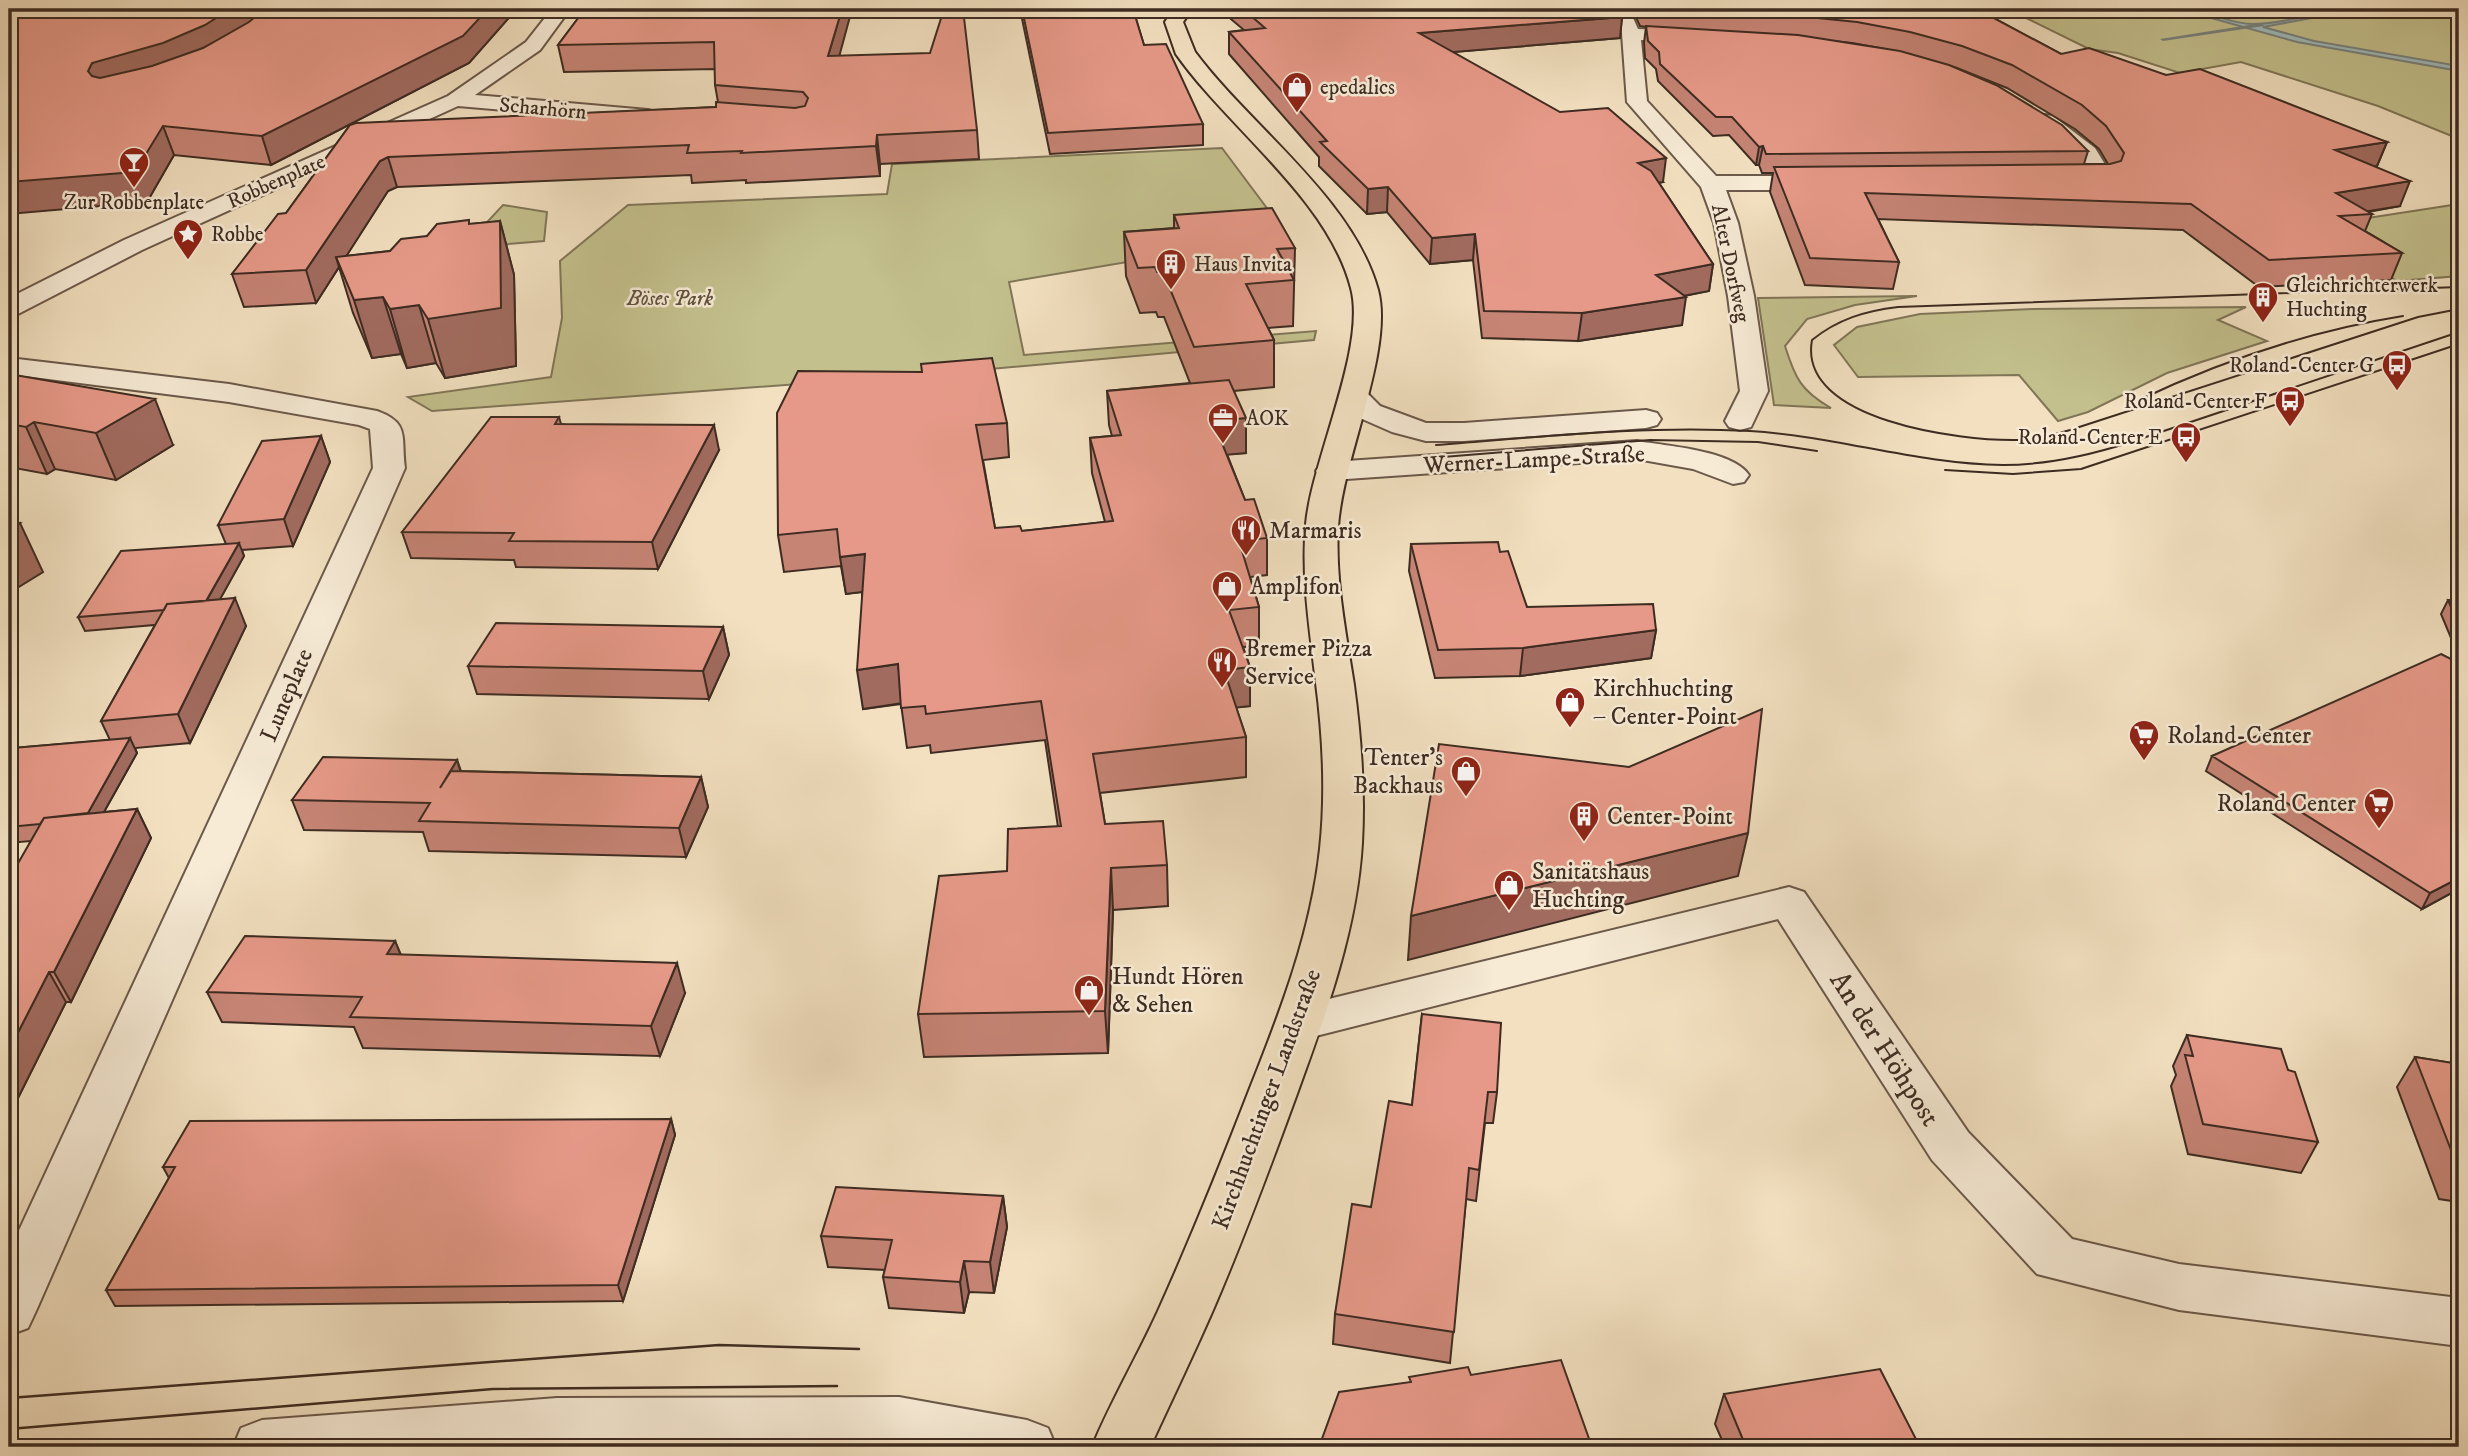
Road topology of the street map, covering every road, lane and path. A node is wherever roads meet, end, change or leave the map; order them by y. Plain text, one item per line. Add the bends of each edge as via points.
1 (561, 9) edge
2 (1183, 9) edge
3 (1620, 9) edge
4 (1631, 34) junction
5 (1719, 38) edge
6 (455, 100) junction
7 (2026, 109) edge
8 (667, 117) edge
9 (2082, 180) edge
10 (1710, 183) junction
11 (1850, 183) edge
12 (9, 308) edge
13 (9, 366) edge
14 (1354, 396) junction
15 (1646, 419) dead end
16 (1740, 421) dead end
17 (1332, 471) junction
18 (1733, 475) dead end
19 (1300, 1023) junction
20 (9, 1311) edge
21 (2459, 1322) edge
22 (262, 1447) edge
23 (1027, 1447) edge
24 (1121, 1447) edge

1 - 6 street, Robbenplate via 533,46
2 - 14 main road, Kirchhuchtinger Landstraße via 1174,22 1185,51 1322,213 1355,265 1367,305
3 - 4 street, Alter Dorfweg
4 - 5 street
4 - 10 street, Alter Dorfweg via 1637,102
6 - 8 street, Scharhörn
6 - 12 street, Robbenplate via 133,245
7 - 9 street via 2087,153 2103,180
10 - 11 street
10 - 16 street, Alter Dorfweg via 1729,235 1754,391
13 - 20 street, Luneplate via 229,393 366,417 385,424 388,468
14 - 15 street, Werner-Lampe-Straße via 1370,412 1426,432
14 - 17 main road, Kirchhuchtinger Landstraße
17 - 18 street, Werner-Lampe-Straße via 1637,450 1701,461
17 - 19 main road, Kirchhuchtinger Landstraße via 1321,555 1340,724 1341,848 1329,919
19 - 21 street, An der Höhpost via 1789,902 1950,1146 2056,1258 2179,1287
19 - 24 main road, Kirchhuchtinger Landstraße via 1186,1310
22 - 23 street via 558,1424 872,1423 958,1432

